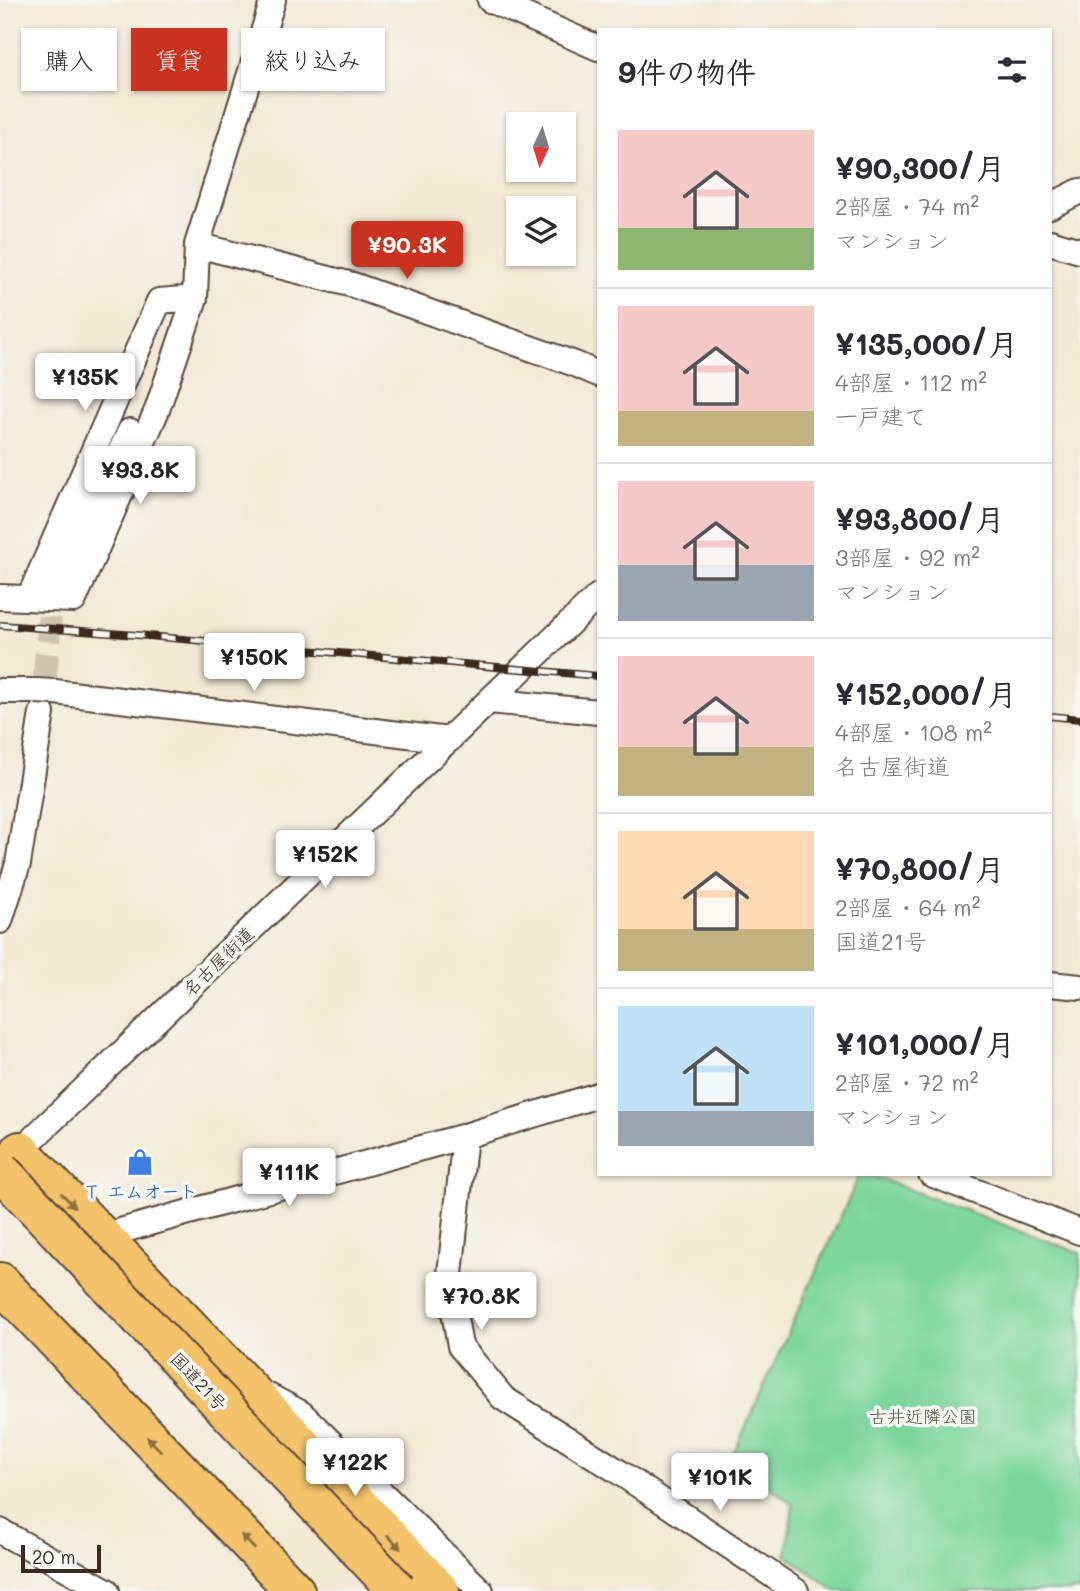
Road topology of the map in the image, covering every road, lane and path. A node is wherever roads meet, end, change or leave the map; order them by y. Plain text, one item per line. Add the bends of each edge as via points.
1 (273, 0) edge
2 (490, 0) edge
3 (597, 48) edge
4 (1080, 191) edge
5 (1052, 205) edge
6 (1052, 243) edge
7 (197, 245) junction
8 (1080, 251) edge
9 (195, 298) junction
10 (597, 374) edge
11 (41, 595) junction
12 (0, 597) edge
13 (597, 597) edge
14 (0, 691) edge
15 (41, 697) junction
16 (490, 701) junction
17 (597, 712) edge
18 (449, 740) junction
19 (0, 880) edge
20 (0, 920) edge
21 (1052, 984) edge
22 (1080, 987) edge
23 (597, 1096) edge
24 (465, 1136) junction
25 (10, 1161) edge
26 (936, 1176) edge
27 (0, 1194) edge
28 (1080, 1232) edge
29 (102, 1236) junction
30 (0, 1282) edge
31 (244, 1384) junction
32 (0, 1531) edge
33 (107, 1591) edge
34 (295, 1591) edge
35 (374, 1591) edge
36 (398, 1591) edge
37 (440, 1591) edge
38 (481, 1591) edge
39 (796, 1591) edge

1 - 7 street
2 - 3 street
4 - 5 street
6 - 8 street
7 - 9 street
7 - 10 street via 353,285
9 - 11 street via 159,301
9 - 11 street via 157,410 74,600
11 - 12 street
13 - 16 street, 名古屋街道
14 - 15 street
15 - 18 street
15 - 19 street
15 - 20 street via 18,864
16 - 17 street
16 - 18 street, 名古屋街道
18 - 25 street, 名古屋街道
21 - 22 street
23 - 24 street
24 - 29 street
24 - 39 street via 449,1283 460,1346 503,1398
25 -> 29 highway
25 - 36 highway, 国道21号, bridge
26 - 28 street
27 - 35 highway, 国道21号
29 - 31 highway
34 -> 30 highway
31 -> 37 highway
31 - 38 street via 301,1413
32 - 33 street

